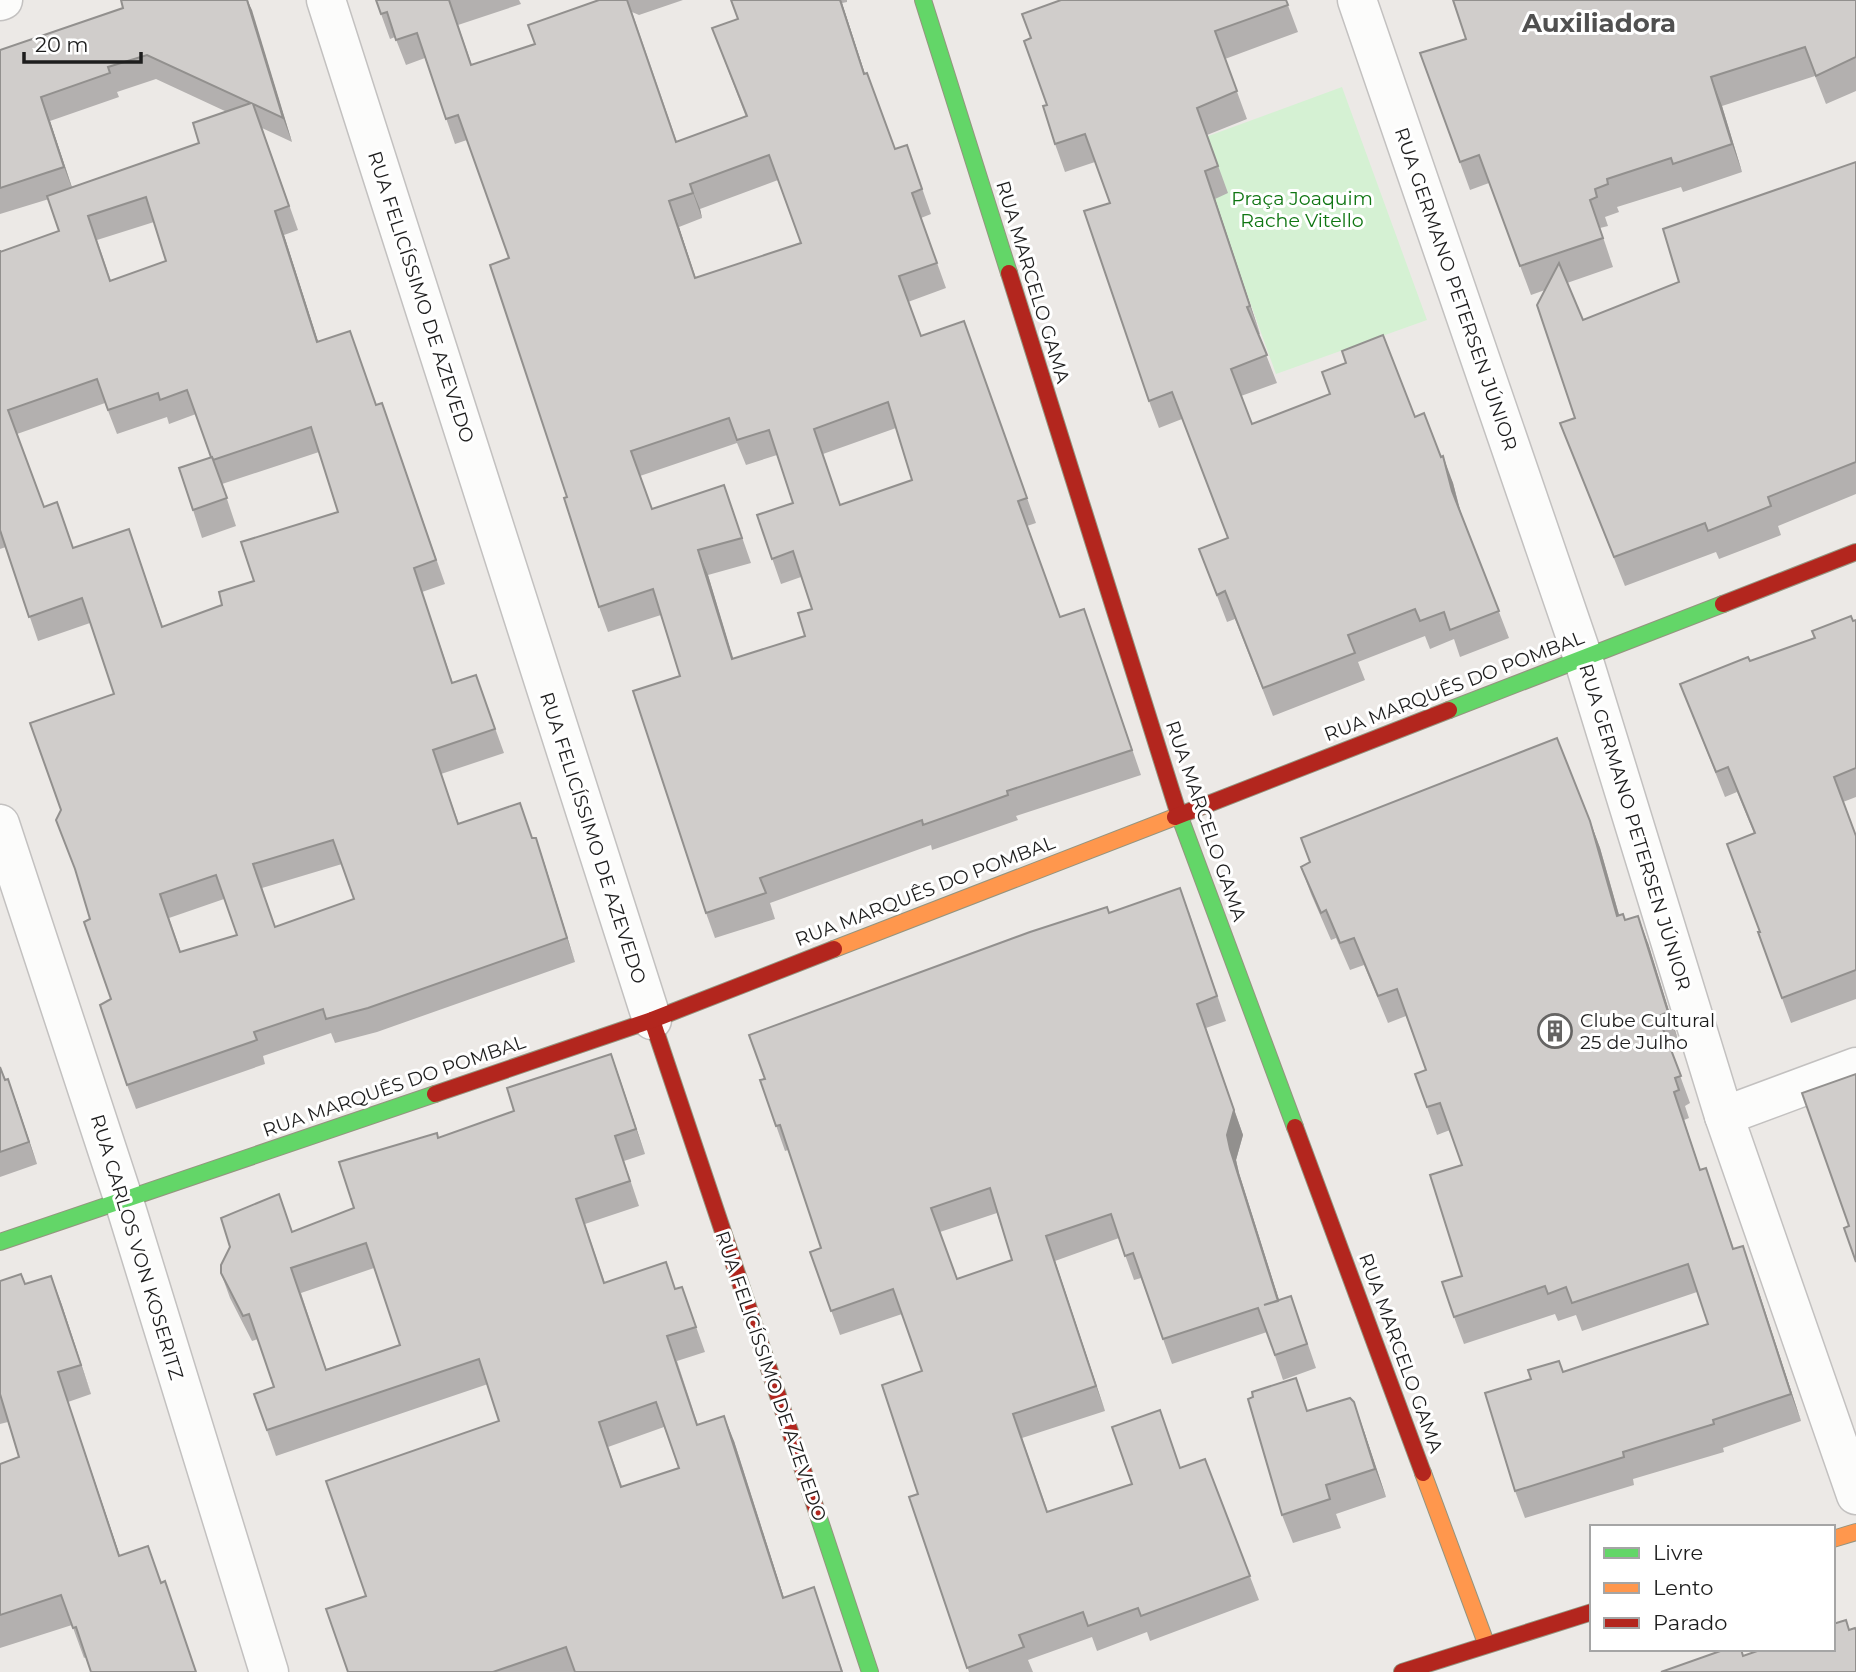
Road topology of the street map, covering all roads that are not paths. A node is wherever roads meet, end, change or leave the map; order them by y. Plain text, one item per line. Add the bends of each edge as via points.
1 (326, 0) edge
2 (923, 0) edge
3 (1357, 0) edge
4 (1856, 552) edge
5 (1583, 658) junction
6 (1179, 815) junction
7 (0, 824) edge
8 (652, 1020) junction
9 (1856, 1067) edge
10 (1724, 1116) junction
11 (124, 1201) junction
12 (0, 1242) edge
13 (1856, 1495) edge
14 (1856, 1532) edge
15 (1835, 1538) edge
16 (1590, 1613) edge
17 (1486, 1643) junction
18 (269, 1672) edge
19 (870, 1672) edge
20 (1402, 1672) edge

1 - 8 street, RUA FELICÍSSIMO DE AZEVEDO
2 - 6 street, RUA MARCELO GAMA
3 - 5 street, RUA GERMANO PETERSEN JÚNIOR
4 - 5 street, RUA MARQUÊS DO POMBAL
5 - 6 street, RUA MARQUÊS DO POMBAL
5 - 10 street, RUA GERMANO PETERSEN JÚNIOR
6 - 8 street, RUA MARQUÊS DO POMBAL
6 - 17 street, RUA MARCELO GAMA
7 - 11 street, RUA CARLOS VON KOSERITZ
8 - 11 street, RUA MARQUÊS DO POMBAL
8 - 19 street, RUA FELICÍSSIMO DE AZEVEDO
9 - 10 street
10 - 13 street, RUA GERMANO PETERSEN JÚNIOR
11 - 12 street, RUA MARQUÊS DO POMBAL
11 - 18 street, RUA CARLOS VON KOSERITZ
14 - 15 street
16 - 17 street
17 - 20 street

